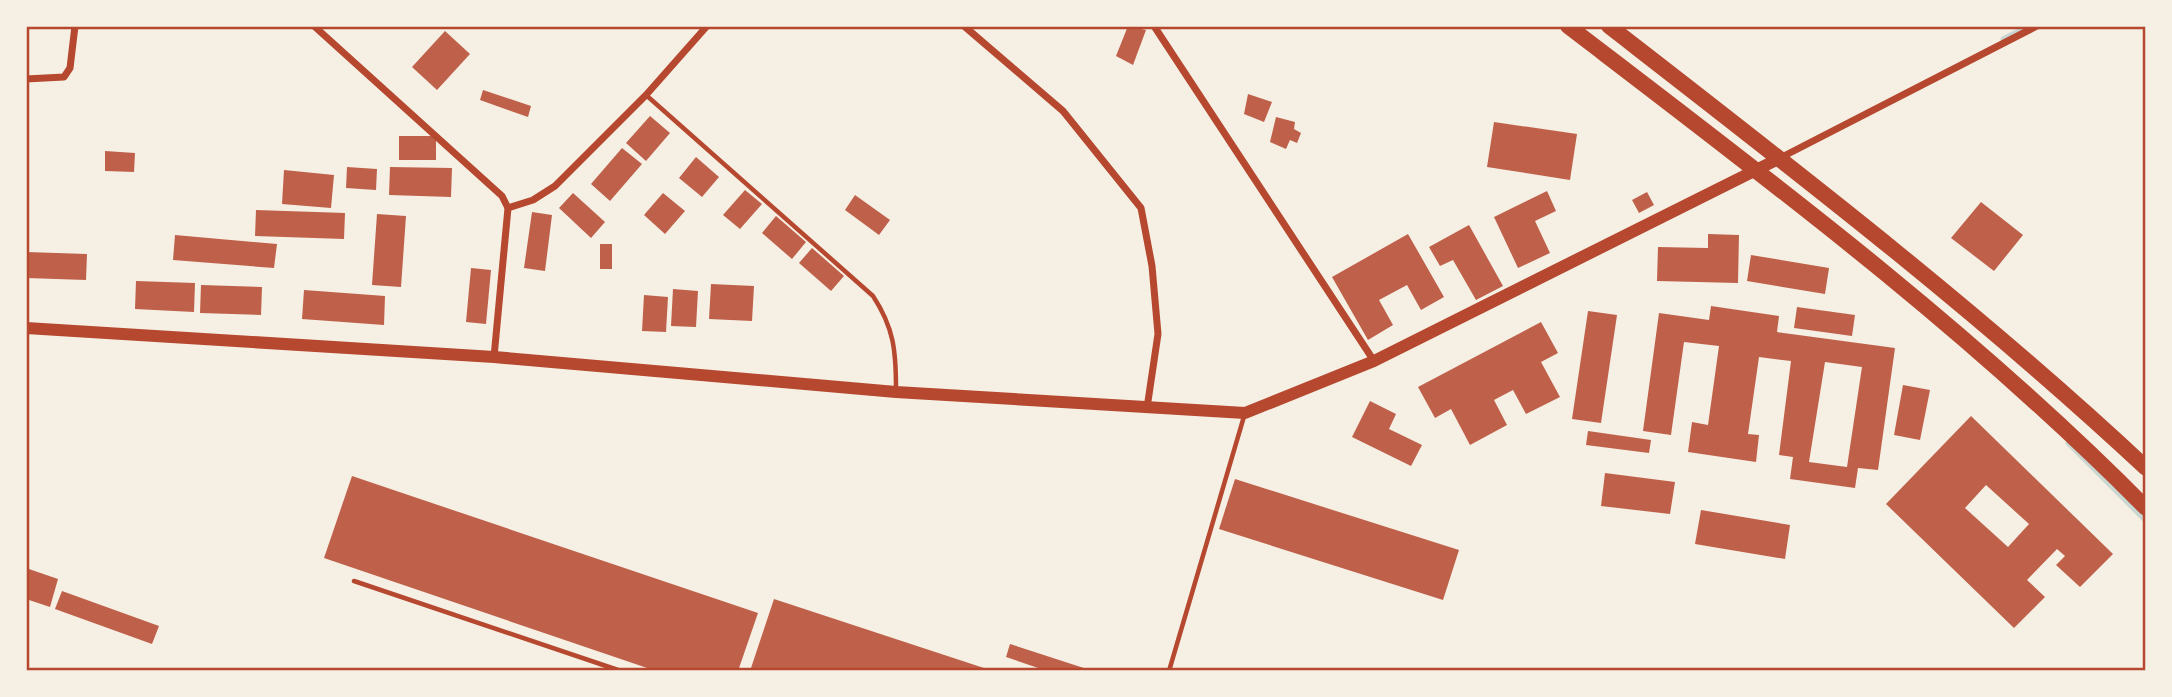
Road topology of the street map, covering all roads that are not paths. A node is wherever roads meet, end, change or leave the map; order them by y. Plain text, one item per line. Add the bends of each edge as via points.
1 (75, 26) edge
2 (314, 26) edge
3 (707, 26) edge
4 (964, 26) edge
5 (1154, 26) edge
6 (1569, 26) edge
7 (1609, 26) edge
8 (2037, 26) edge
9 (26, 79) edge
10 (646, 95) junction
11 (1780, 158) junction
12 (1758, 172) junction
13 (508, 208) junction
14 (26, 328) edge
15 (494, 357) junction
16 (1374, 362) junction
17 (896, 392) junction
18 (1147, 408) junction
19 (1245, 413) junction
20 (2146, 468) edge
21 (2146, 508) edge
22 (354, 581) dead end
23 (621, 671) edge
24 (1169, 671) edge

1 - 9 street via 70,68 64,77
2 - 13 street via 489,183
3 - 10 street
4 - 18 street via 1063,111 1141,208 1158,334
5 - 16 street
6 - 12 highway
7 - 11 highway
8 - 11 street
10 - 13 street via 555,186
10 - 17 lane via 873,296 888,319
11 - 12 street
11 - 20 highway via 2041,371
12 - 16 street
12 - 21 highway via 2026,392
13 - 15 street
14 - 15 street
15 - 17 street
16 - 19 street
17 - 18 street
18 - 19 street
19 - 24 lane
22 - 23 lane

